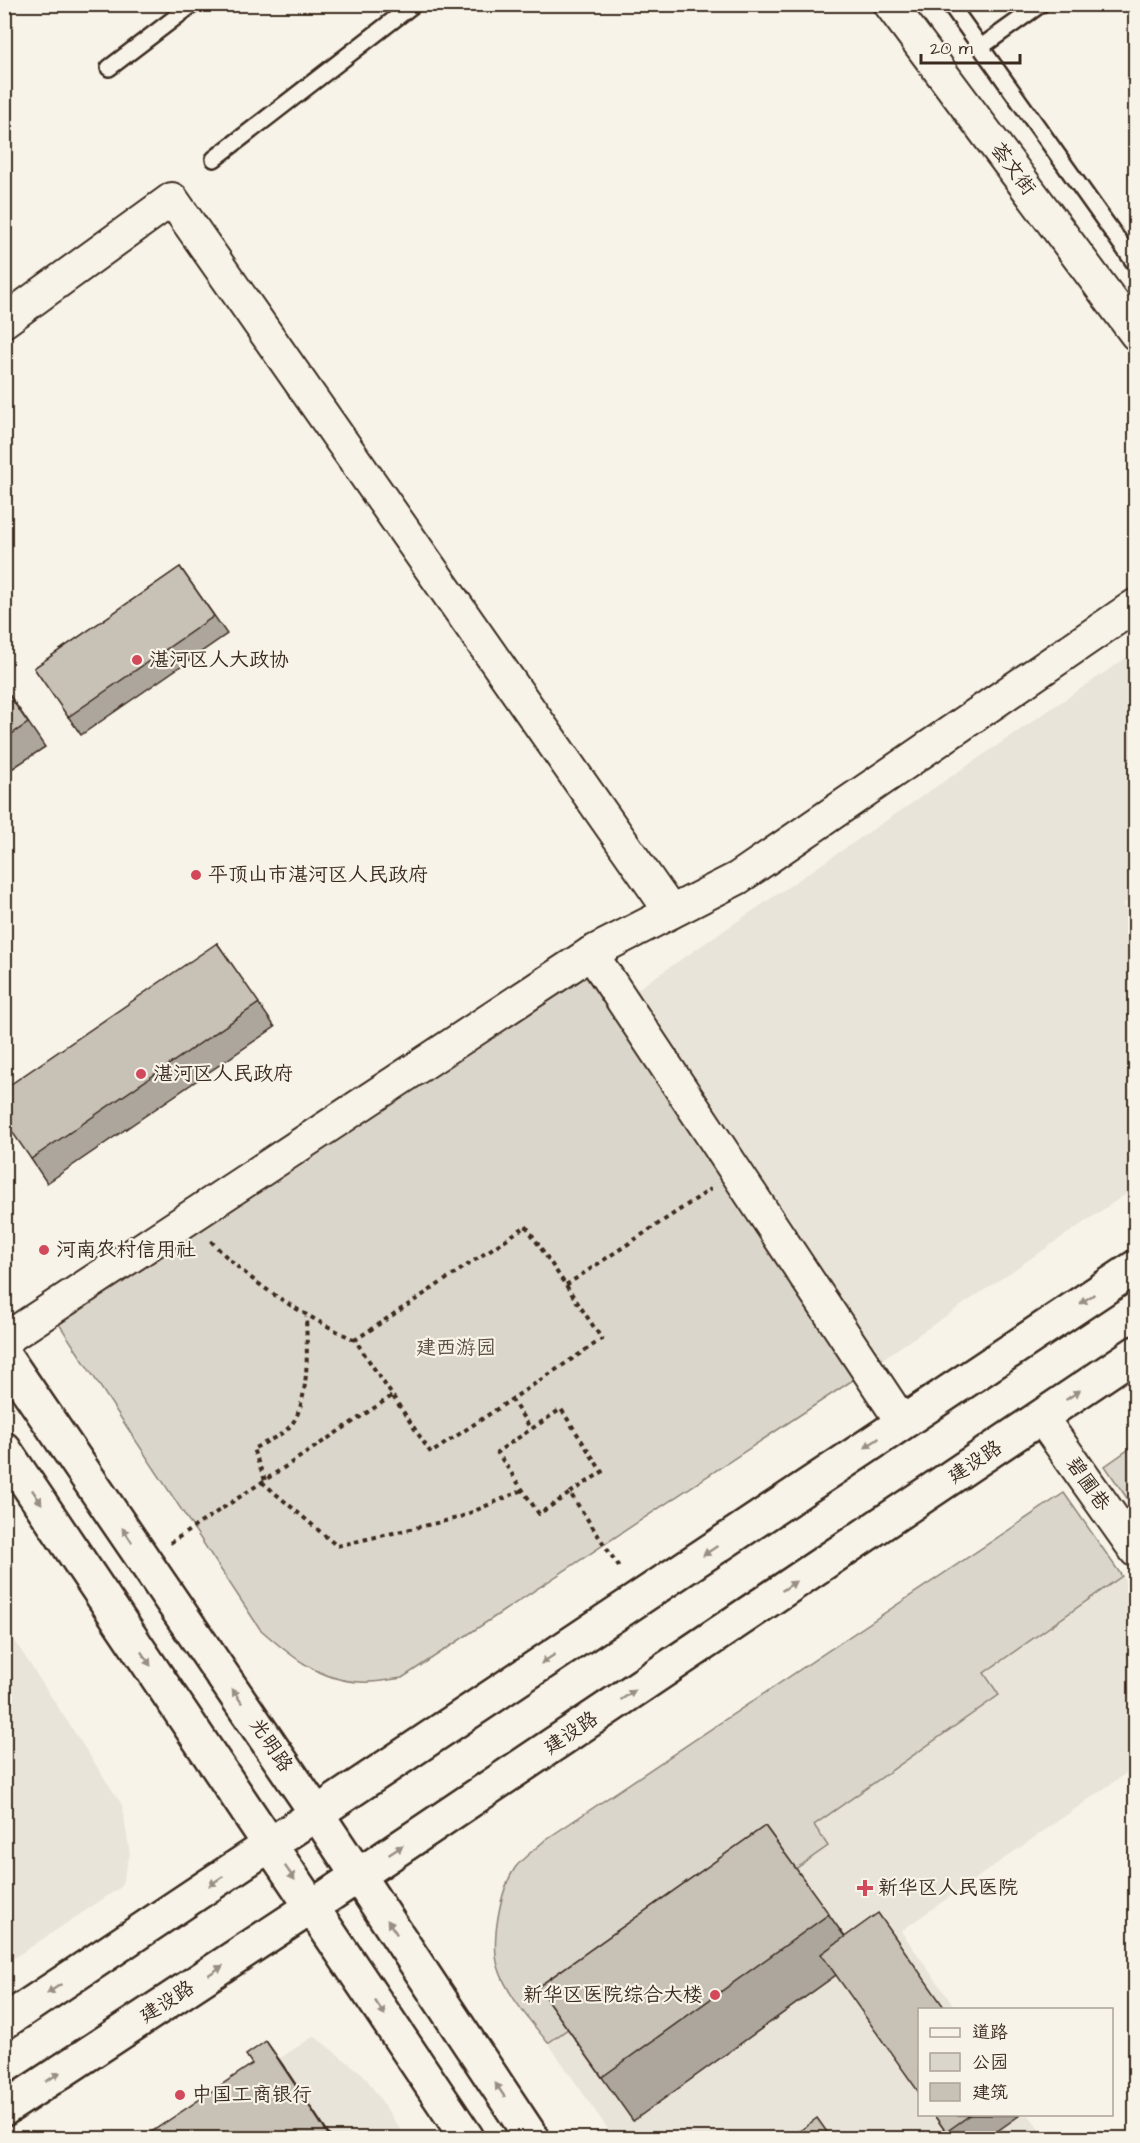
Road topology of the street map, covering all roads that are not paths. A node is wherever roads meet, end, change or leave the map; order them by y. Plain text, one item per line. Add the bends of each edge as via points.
1 (193, 4) edge
2 (414, 4) edge
3 (890, 4) edge
4 (950, 4) edge
5 (1041, 4) edge
6 (981, 47) junction
7 (109, 68) dead end
8 (214, 159) dead end
9 (1136, 266) edge
10 (4, 321) edge
11 (1136, 334) edge
12 (1136, 605) edge
13 (670, 912) junction
14 (591, 953) junction
15 (1136, 1267) edge
16 (4, 1340) edge
17 (1136, 1353) edge
18 (4, 1355) edge
19 (1041, 1417) junction
20 (902, 1422) junction
21 (4, 1449) edge
22 (1136, 1551) edge
23 (317, 1814) junction
24 (270, 1845) junction
25 (358, 1876) junction
26 (312, 1906) junction
27 (4, 2022) edge
28 (4, 2109) edge
29 (467, 2139) edge
30 (532, 2139) edge

1 - 7 lane
2 - 8 lane
3 - 11 street, 荟文街
4 - 6 lane
5 - 6 lane
6 - 9 lane
10 - 13 street via 172,199
12 - 13 street via 738,878
13 - 14 street
14 - 16 street
14 - 20 street
15 -> 20 main road
19 -> 17 main road, 建设路
23 -> 18 main road, 光明路
19 - 22 street, 碧圃巷
25 -> 19 main road, 建设路
20 -> 23 main road
21 -> 24 main road
23 - 24 main road
23 - 25 main road, 光明路
24 -> 26 main road
24 -> 27 main road
25 - 26 main road, 建设路
30 -> 25 main road, 光明路
28 -> 26 main road, 建设路
26 -> 29 main road

